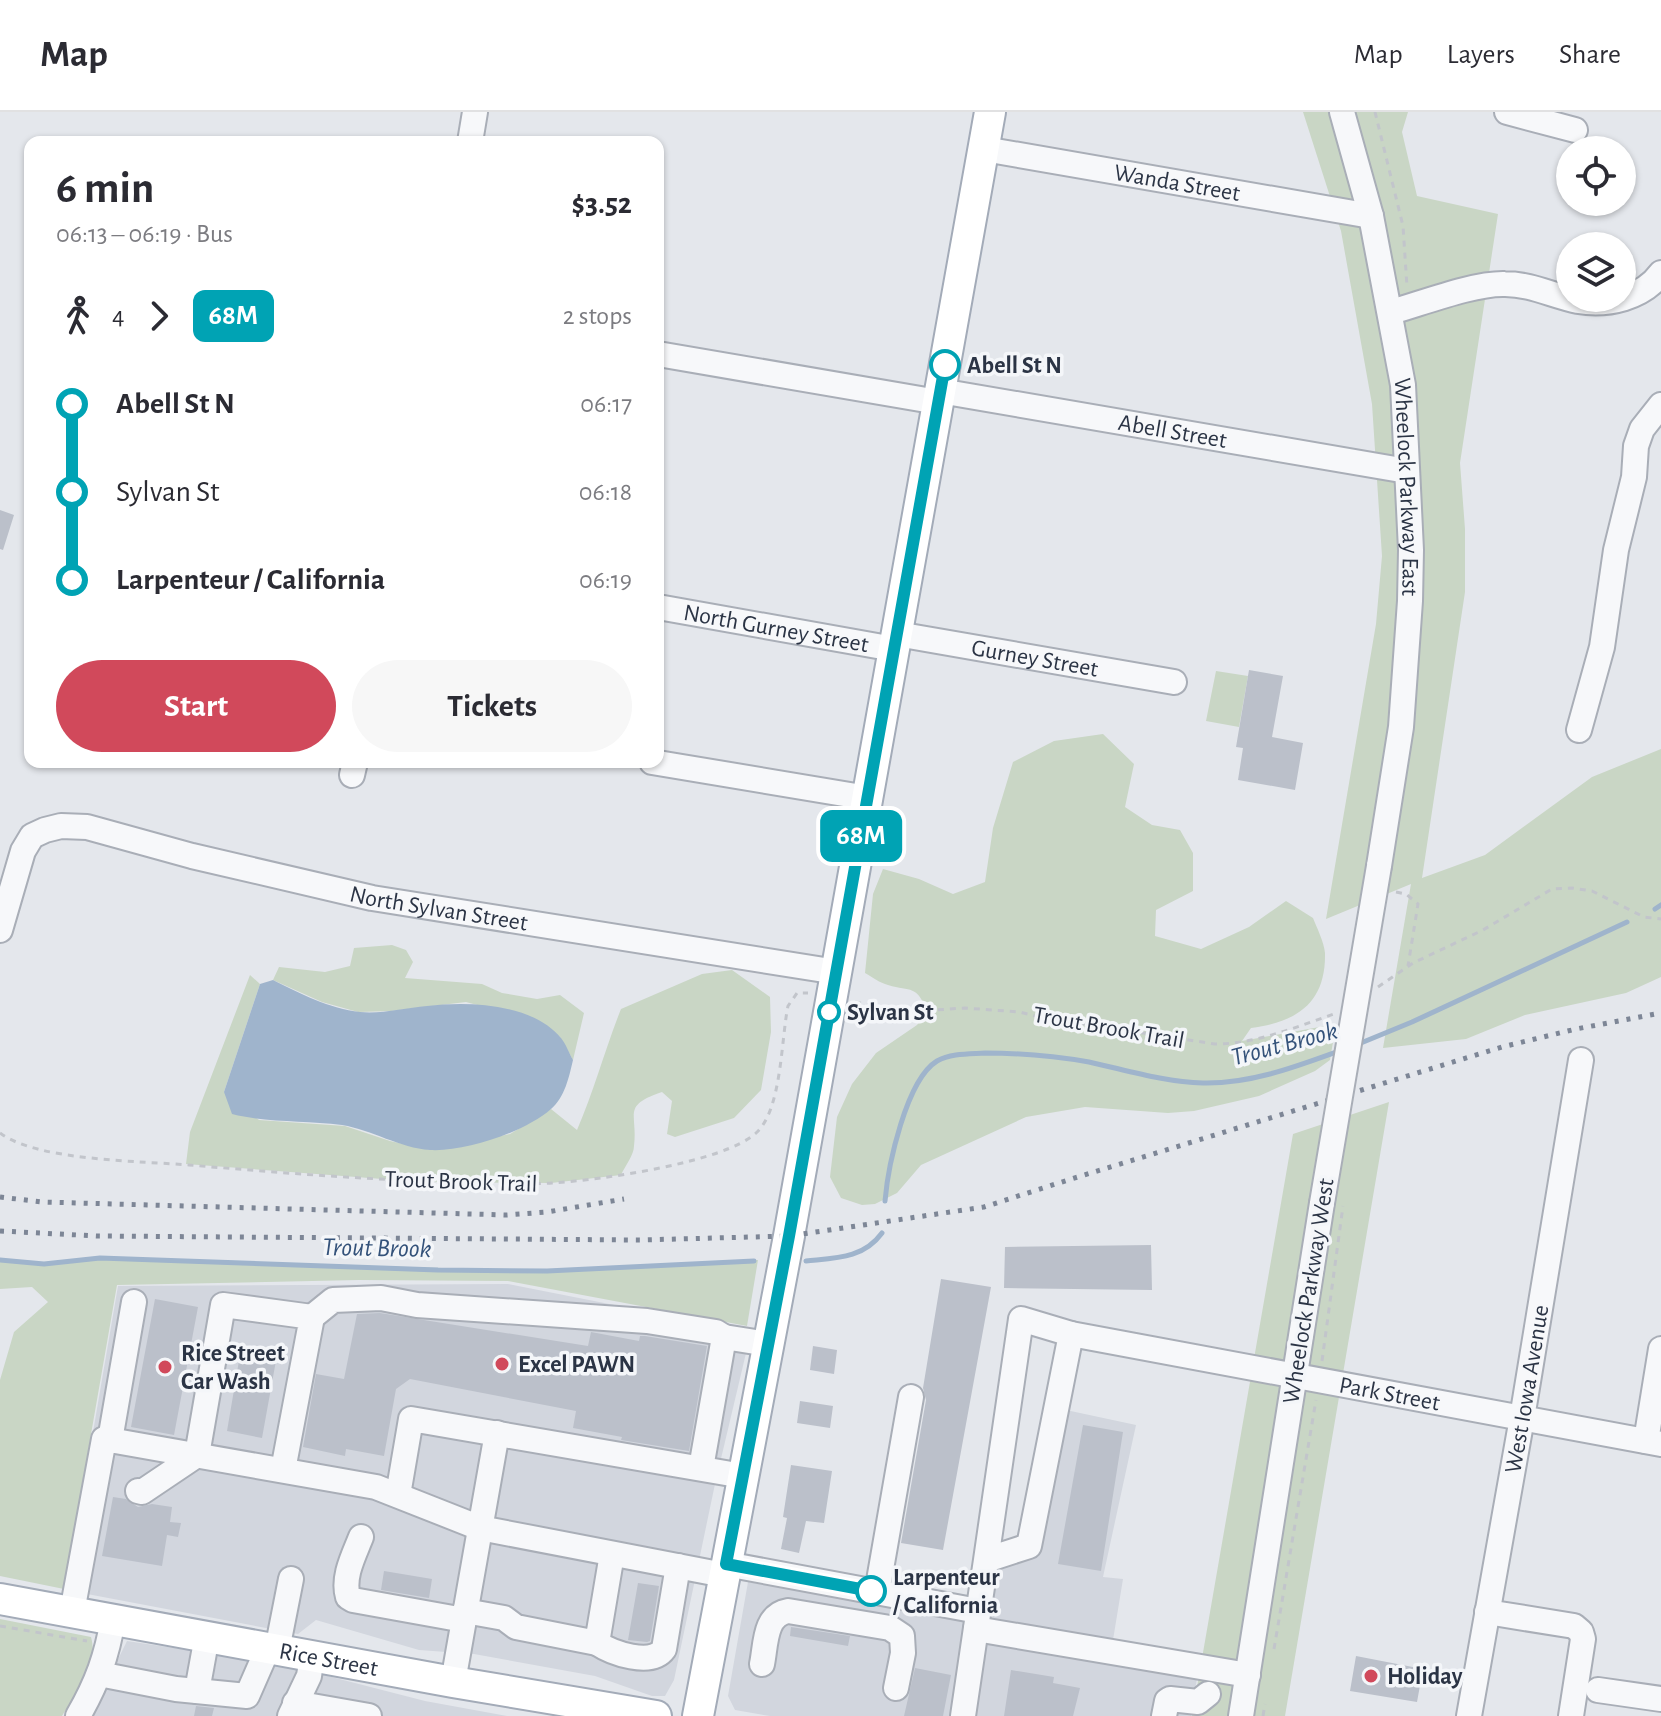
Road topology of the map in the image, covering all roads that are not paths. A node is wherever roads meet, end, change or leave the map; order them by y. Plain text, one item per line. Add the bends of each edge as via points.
1 (475, 112) edge
2 (990, 112) edge
3 (1342, 112) edge
4 (1507, 112) edge
5 (1575, 130) dead end
6 (471, 136) edge
7 (984, 149) junction
8 (1371, 216) junction
9 (1658, 285) edge
10 (1401, 309) junction
11 (664, 355) edge
12 (939, 397) junction
13 (1661, 405) edge
14 (1407, 471) junction
15 (664, 608) edge
16 (895, 642) junction
17 (1174, 682) dead end
18 (1579, 730) dead end
19 (664, 764) edge
20 (868, 798) junction
21 (1379, 866) joint
22 (0, 930) edge
23 (837, 972) junction
24 (1581, 1060) dead end
25 (134, 1302) dead end
26 (312, 1317) junction
27 (1071, 1334) junction
28 (724, 1337) junction
29 (768, 1344) junction
30 (1661, 1349) edge
31 (1293, 1376) junction
32 (911, 1397) dead end
33 (1522, 1418) junction
34 (497, 1433) junction
35 (110, 1440) junction
36 (1653, 1442) edge
37 (197, 1455) junction
38 (701, 1468) junction
39 (283, 1470) junction
40 (743, 1476) junction
41 (96, 1483) junction
42 (398, 1495) junction
43 (480, 1528) junction
44 (361, 1537) dead end
45 (612, 1554) junction
46 (985, 1564) junction
47 (678, 1566) junction
48 (725, 1570) junction
49 (291, 1579) dead end
50 (877, 1592) junction
51 (0, 1599) edge
52 (72, 1612) junction
53 (1487, 1612) junction
54 (464, 1615) junction
55 (113, 1619) junction
56 (977, 1620) junction
57 (207, 1636) junction
58 (597, 1643) junction
59 (273, 1649) junction
60 (312, 1656) junction
61 (762, 1664) dead end
62 (99, 1674) junction
63 (1248, 1675) junction
64 (453, 1682) junction
65 (896, 1688) dead end
66 (1598, 1690) dead end
67 (197, 1691) junction
68 (1208, 1694) dead end
69 (1661, 1699) edge
70 (530, 1706) edge
71 (292, 1709) edge
72 (580, 1710) edge
73 (78, 1716) edge
74 (369, 1716) edge
75 (656, 1716) edge
76 (698, 1716) edge
77 (963, 1716) edge
78 (1164, 1716) edge
79 (1241, 1716) edge
80 (1469, 1716) edge
81 (1571, 1716) edge

1 - 6 street
2 - 7 main road
3 - 8 street, Wheelock Parkway East
4 - 5 street
7 - 8 street, Wanda Street
7 - 12 main road
8 - 10 street, Wheelock Parkway East
9 - 10 street via 1600,303 1504,284
10 - 14 street, Wheelock Parkway East
11 - 12 street, Abell Street
12 - 14 street, Abell Street
12 - 16 main road
13 - 18 street via 1636,446 1602,647
14 - 21 street, Wheelock Parkway East via 1407,667
15 - 16 street, North Gurney Street
16 - 17 street, Gurney Street
16 - 20 main road
19 - 20 street
20 - 23 main road
21 - 31 street, Wheelock Parkway West, bridge via 1333,1204
22 - 23 street, North Sylvan Street via 32,836 61,826 87,827 372,898
23 - 29 main road
24 - 33 street, West Iowa Avenue
25 - 35 street
26 - 28 street via 333,1300 381,1298 647,1321
26 - 37 street via 223,1305
26 - 39 street
27 - 31 street, Park Street
27 - 46 street via 1029,1546
27 - 46 street, Park Street via 1021,1319
28 - 29 street
28 - 38 street
29 - 40 main road
30 - 36 street
31 - 33 street, Park Street
31 - 63 street, Wheelock Parkway West
32 - 50 street
33 - 36 street, Park Street
33 - 53 street, West Iowa Avenue
34 - 38 street
34 - 42 street via 411,1419
34 - 43 street
35 - 37 street
35 - 41 street via 104,1439
37 - 39 street
37 - 41 street via 142,1492
38 - 40 street
39 - 42 street
40 - 48 main road
41 - 52 street
42 - 43 street
43 - 45 street
43 - 54 street
44 - 54 street via 349,1570 348,1597
45 - 47 street
45 - 58 street
46 - 56 street
47 - 48 street
47 - 58 street via 661,1654 648,1658
48 - 50 street
48 - 76 main road
49 - 59 street
50 - 56 street
51 - 52 main road, Rice Street
52 - 55 main road, Rice Street
53 - 80 street, West Iowa Avenue
53 - 81 street via 1574,1626 1581,1632
54 - 58 street via 504,1618 516,1627
54 - 64 street
55 - 57 main road, Rice Street
55 - 62 street
56 - 63 street
56 - 77 street
57 - 59 main road, Rice Street
57 - 67 street
59 - 60 main road, Rice Street
59 - 67 street via 247,1696
60 - 64 main road, Rice Street
60 - 71 street via 309,1676
61 - 65 street via 768,1630 779,1613 890,1628 902,1636 903,1644
62 - 67 street
62 - 73 street
63 - 79 street, Wheelock Parkway West
64 - 70 main road, Rice Street
66 - 69 street
68 - 78 street via 1198,1702 1170,1699
70 - 72 main road, Rice Street
71 - 74 street
72 - 75 main road, Rice Street

